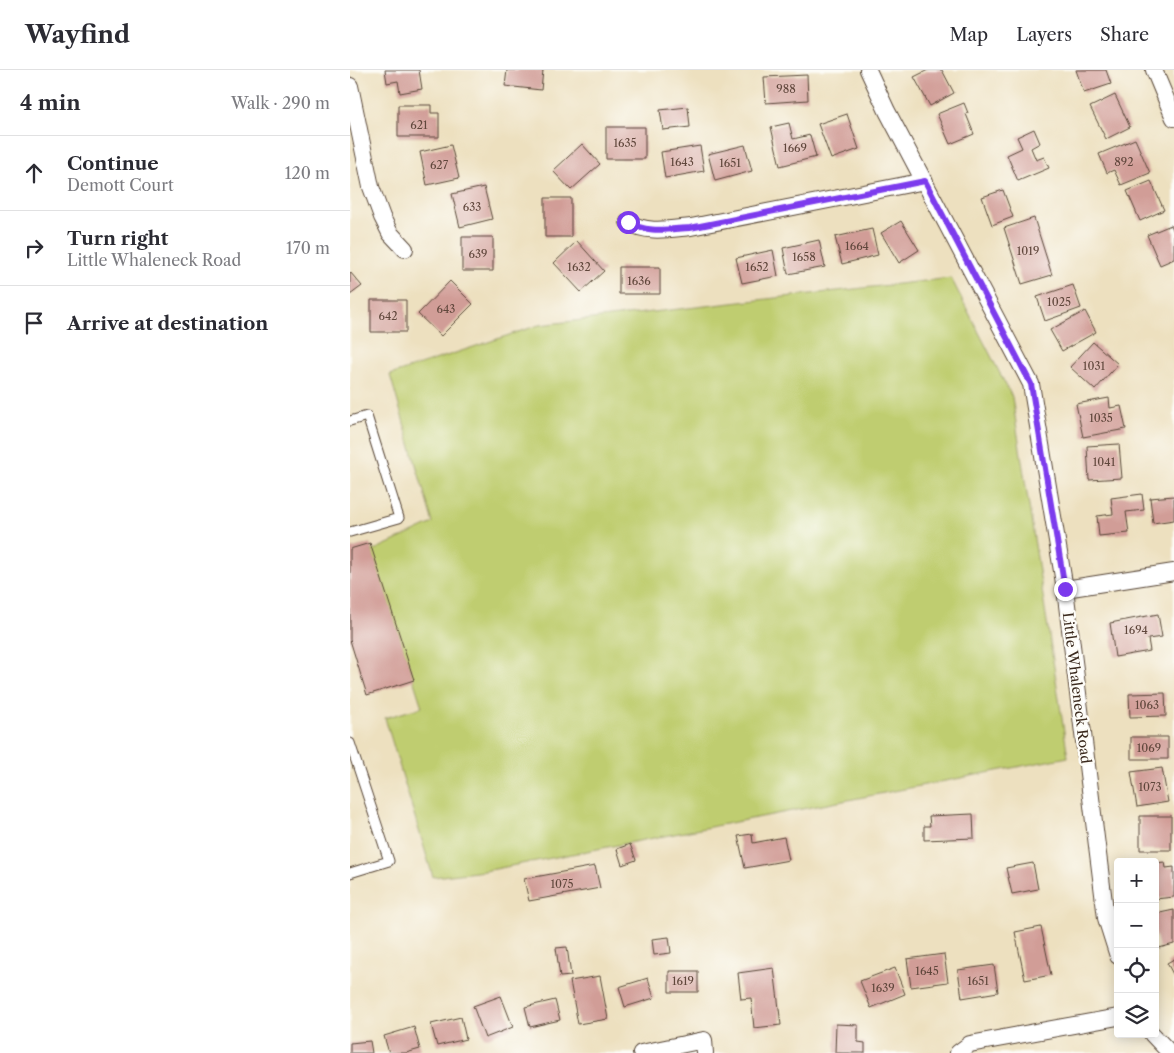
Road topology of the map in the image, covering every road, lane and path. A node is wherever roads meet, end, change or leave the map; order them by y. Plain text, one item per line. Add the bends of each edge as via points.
1 (868, 70) edge
2 (1154, 70) edge
3 (350, 86) edge
4 (1174, 118) edge
5 (925, 181) junction
6 (628, 222) dead end
7 (405, 249) dead end
8 (350, 421) edge
9 (350, 532) edge
10 (1174, 572) edge
11 (1065, 589) junction
12 (350, 742) edge
13 (350, 873) edge
14 (1115, 948) edge
15 (1114, 1018) edge
16 (1156, 1038) edge
17 (704, 1046) edge
18 (641, 1053) edge
19 (958, 1053) edge
20 (1170, 1053) edge

1 - 5 street, Little Whaleneck Road
2 - 4 street
3 - 7 street via 372,187 382,217 390,233
5 - 6 street via 690,228 652,230 637,228
5 - 11 street, Little Whaleneck Road via 1031,384
8 - 9 lane via 367,416 399,518
10 - 11 street
11 - 14 street, Little Whaleneck Road via 1106,918
12 - 13 lane via 389,861
15 - 19 street via 970,1044
16 - 20 street
17 - 18 street

